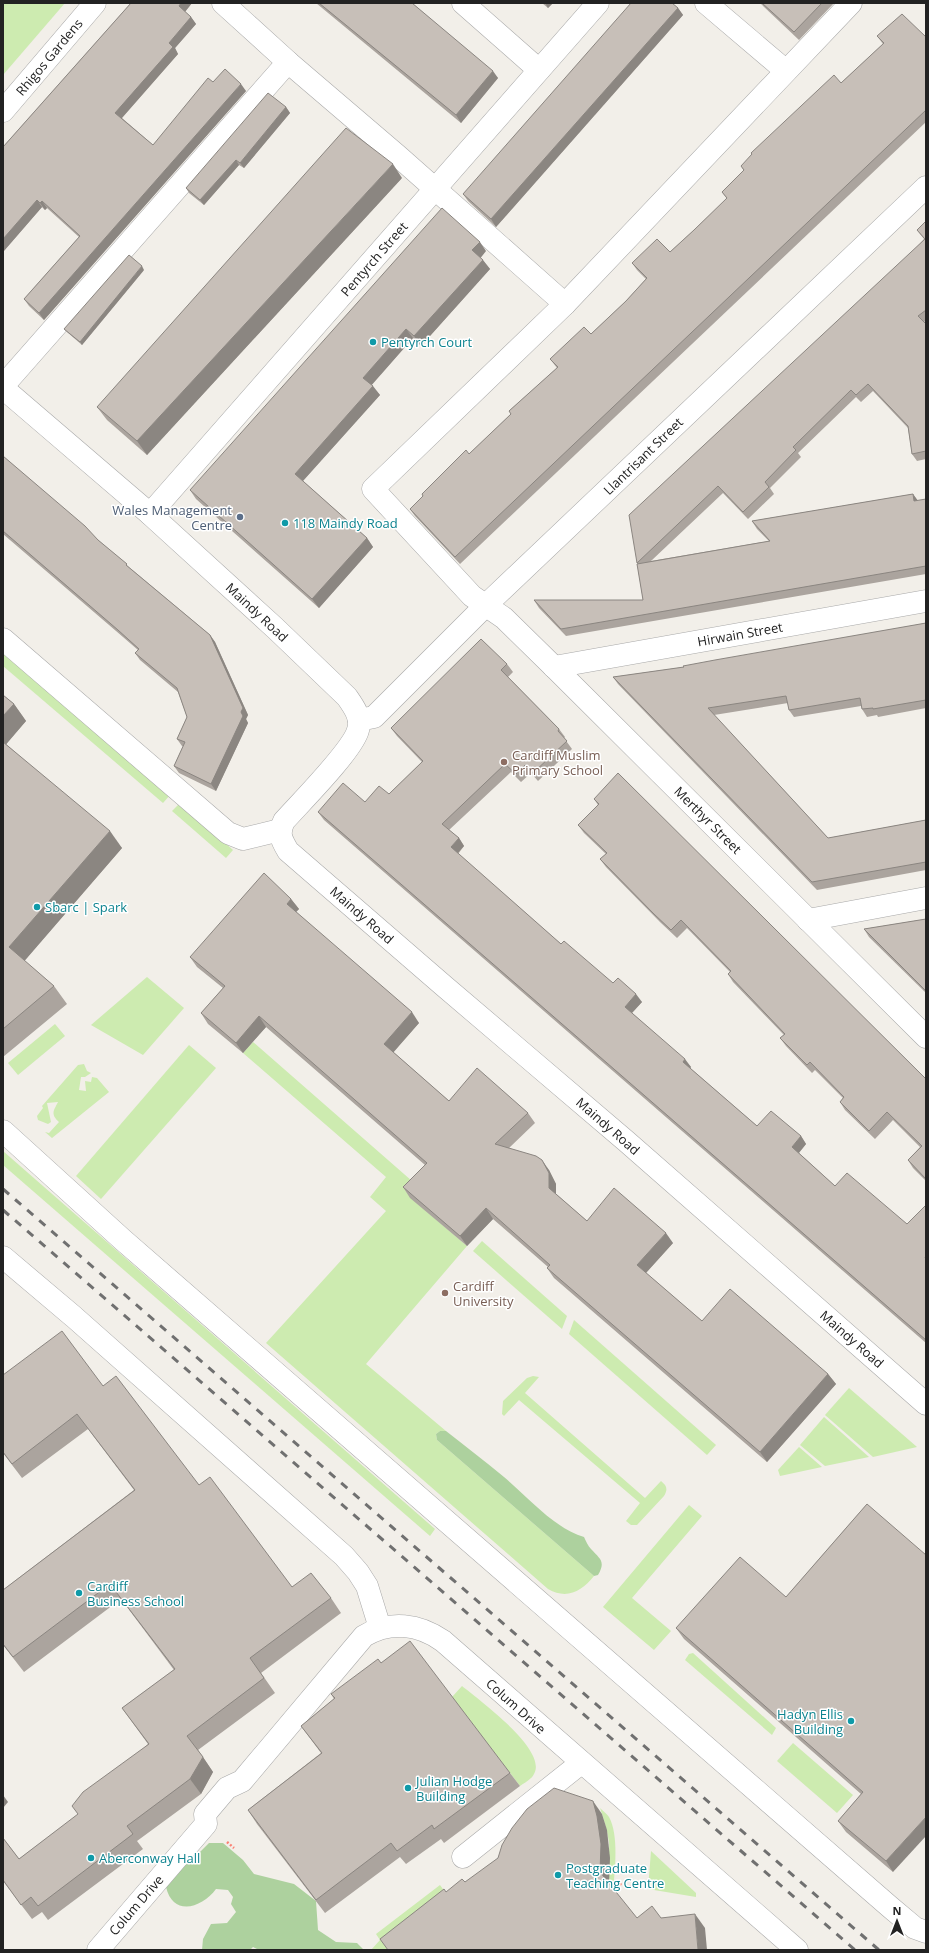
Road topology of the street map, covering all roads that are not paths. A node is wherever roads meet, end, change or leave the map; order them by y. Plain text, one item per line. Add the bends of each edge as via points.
1 (95, 3) edge
2 (224, 3) edge
3 (463, 3) edge
4 (598, 3) edge
5 (706, 3) edge
6 (851, 3) edge
7 (288, 62) junction
8 (539, 70) junction
9 (786, 71) junction
10 (3, 111) edge
11 (926, 187) edge
12 (435, 190) junction
13 (565, 304) junction
14 (3, 387) edge
15 (150, 514) junction
16 (926, 602) edge
17 (486, 605) junction
18 (3, 639) edge
19 (554, 667) junction
20 (359, 720) junction
21 (280, 830) junction
22 (926, 898) edge
23 (808, 920) junction
24 (926, 1037) edge
25 (3, 1131) edge
26 (3, 1257) edge
27 (926, 1404) edge
28 (380, 1628) junction
29 (581, 1763) junction
30 (463, 1857) dead end
31 (926, 1932) edge
32 (98, 1950) edge
33 (797, 1950) edge

1 - 10 street, Rhigos Gardens
2 - 7 street
3 - 8 street
4 - 8 street, Pentyrch Street
5 - 9 street
6 - 9 street
7 - 12 street
7 - 14 street
8 - 12 street, Pentyrch Street
9 - 13 street
11 - 17 street, Llantrisant Street
12 - 13 street
12 - 15 street, Pentyrch Street
13 - 17 street, Merthyr Street via 373,489 472,596
14 - 15 street, Maindy Road
15 - 20 street, Maindy Road via 276,628 347,697
16 - 19 street, Hirwain Street
17 - 19 street, Merthyr Street via 504,618
17 - 20 street, Llantrisant Street via 374,717
18 - 21 street via 228,833 243,839
19 - 23 street, Merthyr Street
20 - 21 street via 354,739 284,821
21 - 27 street, Maindy Road via 288,851 626,1141
22 - 23 street
23 - 24 street, Merthyr Street
25 - 31 street via 123,1240 651,1701 915,1928
26 - 28 street via 344,1556 367,1586
28 - 29 street, Colum Drive via 419,1628 443,1641
28 - 32 street, Colum Drive via 364,1636 242,1781 227,1788 205,1814 206,1824
29 - 30 street
29 - 33 street, Colum Drive

